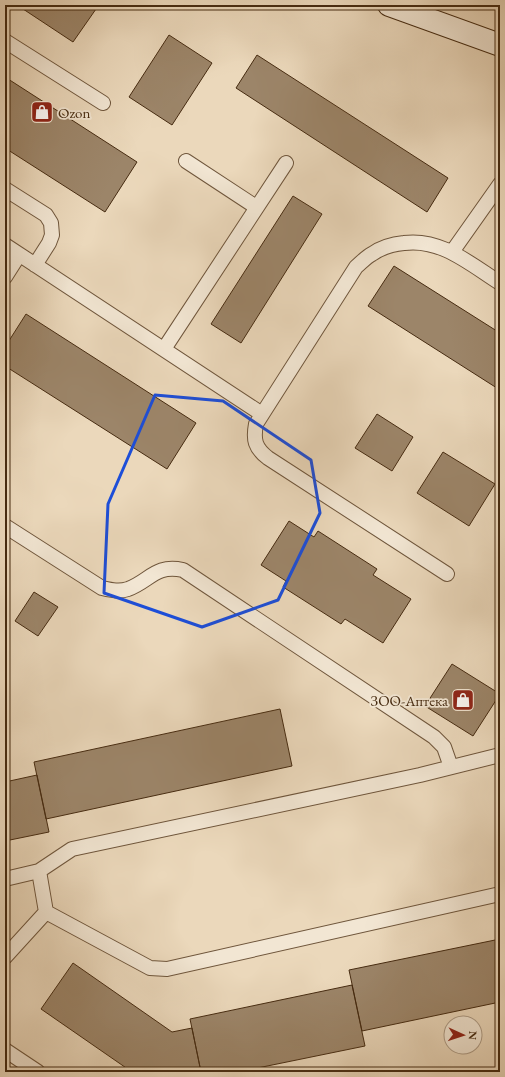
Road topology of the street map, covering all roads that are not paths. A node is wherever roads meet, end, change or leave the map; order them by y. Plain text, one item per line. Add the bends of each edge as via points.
1 (390, 5) edge
2 (5, 41) edge
3 (500, 45) edge
4 (103, 103) dead end
5 (186, 160) dead end
6 (286, 163) dead end
7 (500, 184) edge
8 (5, 189) edge
9 (256, 207) junction
10 (5, 245) edge
11 (452, 252) junction
12 (19, 255) junction
13 (35, 265) junction
14 (5, 277) edge
15 (500, 283) edge
16 (164, 349) junction
17 (262, 414) junction
18 (5, 526) edge
19 (447, 574) dead end
20 (500, 755) edge
21 (451, 767) junction
22 (39, 871) junction
23 (5, 878) edge
24 (500, 894) edge
25 (46, 912) junction
26 (5, 957) edge
27 (5, 1050) edge
28 (38, 1072) edge

1 - 3 main road
2 - 4 lane
5 - 9 lane
6 - 9 lane
7 - 11 lane
8 - 13 lane via 46,215 51,223 52,235 49,243
9 - 16 lane
10 - 12 lane
11 - 15 lane
11 - 17 lane via 416,241 391,244 373,253 356,267
12 - 13 lane
12 - 14 lane
13 - 16 lane
16 - 17 lane
17 - 19 lane via 254,432 255,443 260,452
18 - 21 lane via 102,588 116,591 128,589 163,569 183,570 434,737 444,747
20 - 21 lane
21 - 22 lane via 72,849
22 - 23 lane
22 - 25 lane
24 - 25 lane via 167,969 150,968
25 - 26 lane
27 - 28 lane

